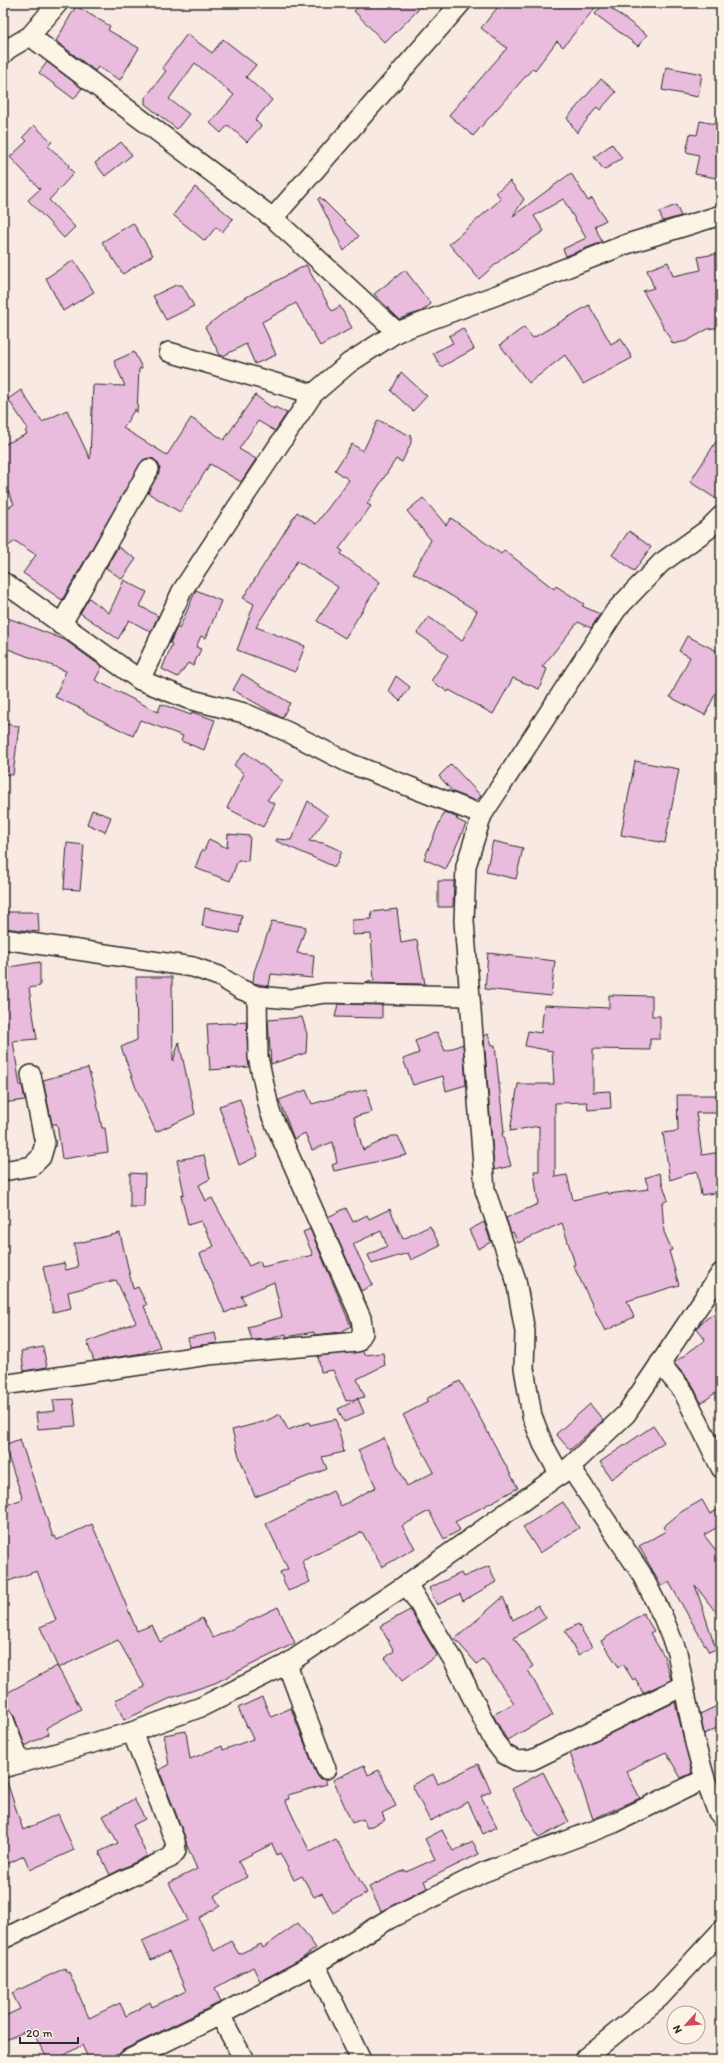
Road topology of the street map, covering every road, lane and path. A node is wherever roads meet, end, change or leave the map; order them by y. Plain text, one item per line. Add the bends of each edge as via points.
1 (58, 3) edge
2 (461, 3) edge
3 (30, 36) junction
4 (5, 49) edge
5 (721, 215) edge
6 (273, 218) junction
7 (397, 332) junction
8 (169, 352) dead end
9 (313, 394) junction
10 (149, 469) dead end
11 (721, 516) edge
12 (3, 582) edge
13 (61, 625) junction
14 (140, 680) junction
15 (482, 815) junction
16 (3, 939) edge
17 (257, 996) junction
18 (469, 996) junction
19 (30, 1075) dead end
20 (3, 1171) edge
21 (721, 1273) edge
22 (660, 1363) junction
23 (3, 1385) edge
24 (721, 1468) edge
25 (565, 1471) junction
26 (407, 1584) junction
27 (286, 1664) junction
28 (683, 1686) junction
29 (3, 1717) edge
30 (132, 1732) junction
31 (11, 1765) edge
32 (326, 1770) dead end
33 (705, 1779) junction
34 (721, 1816) edge
35 (721, 1931) edge
36 (3, 1939) edge
37 (314, 1964) junction
38 (220, 2015) junction
39 (585, 2058) dead end
40 (128, 2060) edge
41 (244, 2060) edge
42 (361, 2060) edge

1 - 3 street
2 - 6 street
3 - 4 street
3 - 6 street
5 - 7 street via 627,244
6 - 7 street
7 - 9 street via 349,363
8 - 9 street
9 - 14 street via 182,592
10 - 13 street
11 - 15 street via 707,530 661,563 616,610
12 - 13 street
13 - 14 street
14 - 15 street via 188,699 244,713 349,763
15 - 18 street via 466,866 464,921
16 - 17 street via 193,967 219,976
17 - 18 street via 290,999 325,993
17 - 23 street via 258,1057 270,1112 361,1318 363,1333 357,1342 208,1355
18 - 25 street via 485,1190 516,1280 525,1332 524,1368 532,1416 543,1444
19 - 20 street via 44,1143 41,1157 32,1166
21 - 22 street
22 - 24 street via 682,1391
22 - 25 street via 626,1414
25 - 26 street
25 - 28 street via 641,1573 677,1652
26 - 27 street
26 - 28 street via 454,1661 494,1741 504,1754 517,1761 532,1760
27 - 30 street via 201,1707
27 - 32 street
28 - 33 street
29 - 31 street
30 - 31 street
30 - 36 street via 175,1841 176,1851 170,1858
33 - 34 street
33 - 37 street via 614,1823 484,1872 389,1919
35 - 39 street via 659,1998
37 - 38 street
37 - 42 street
38 - 40 street
38 - 41 street

